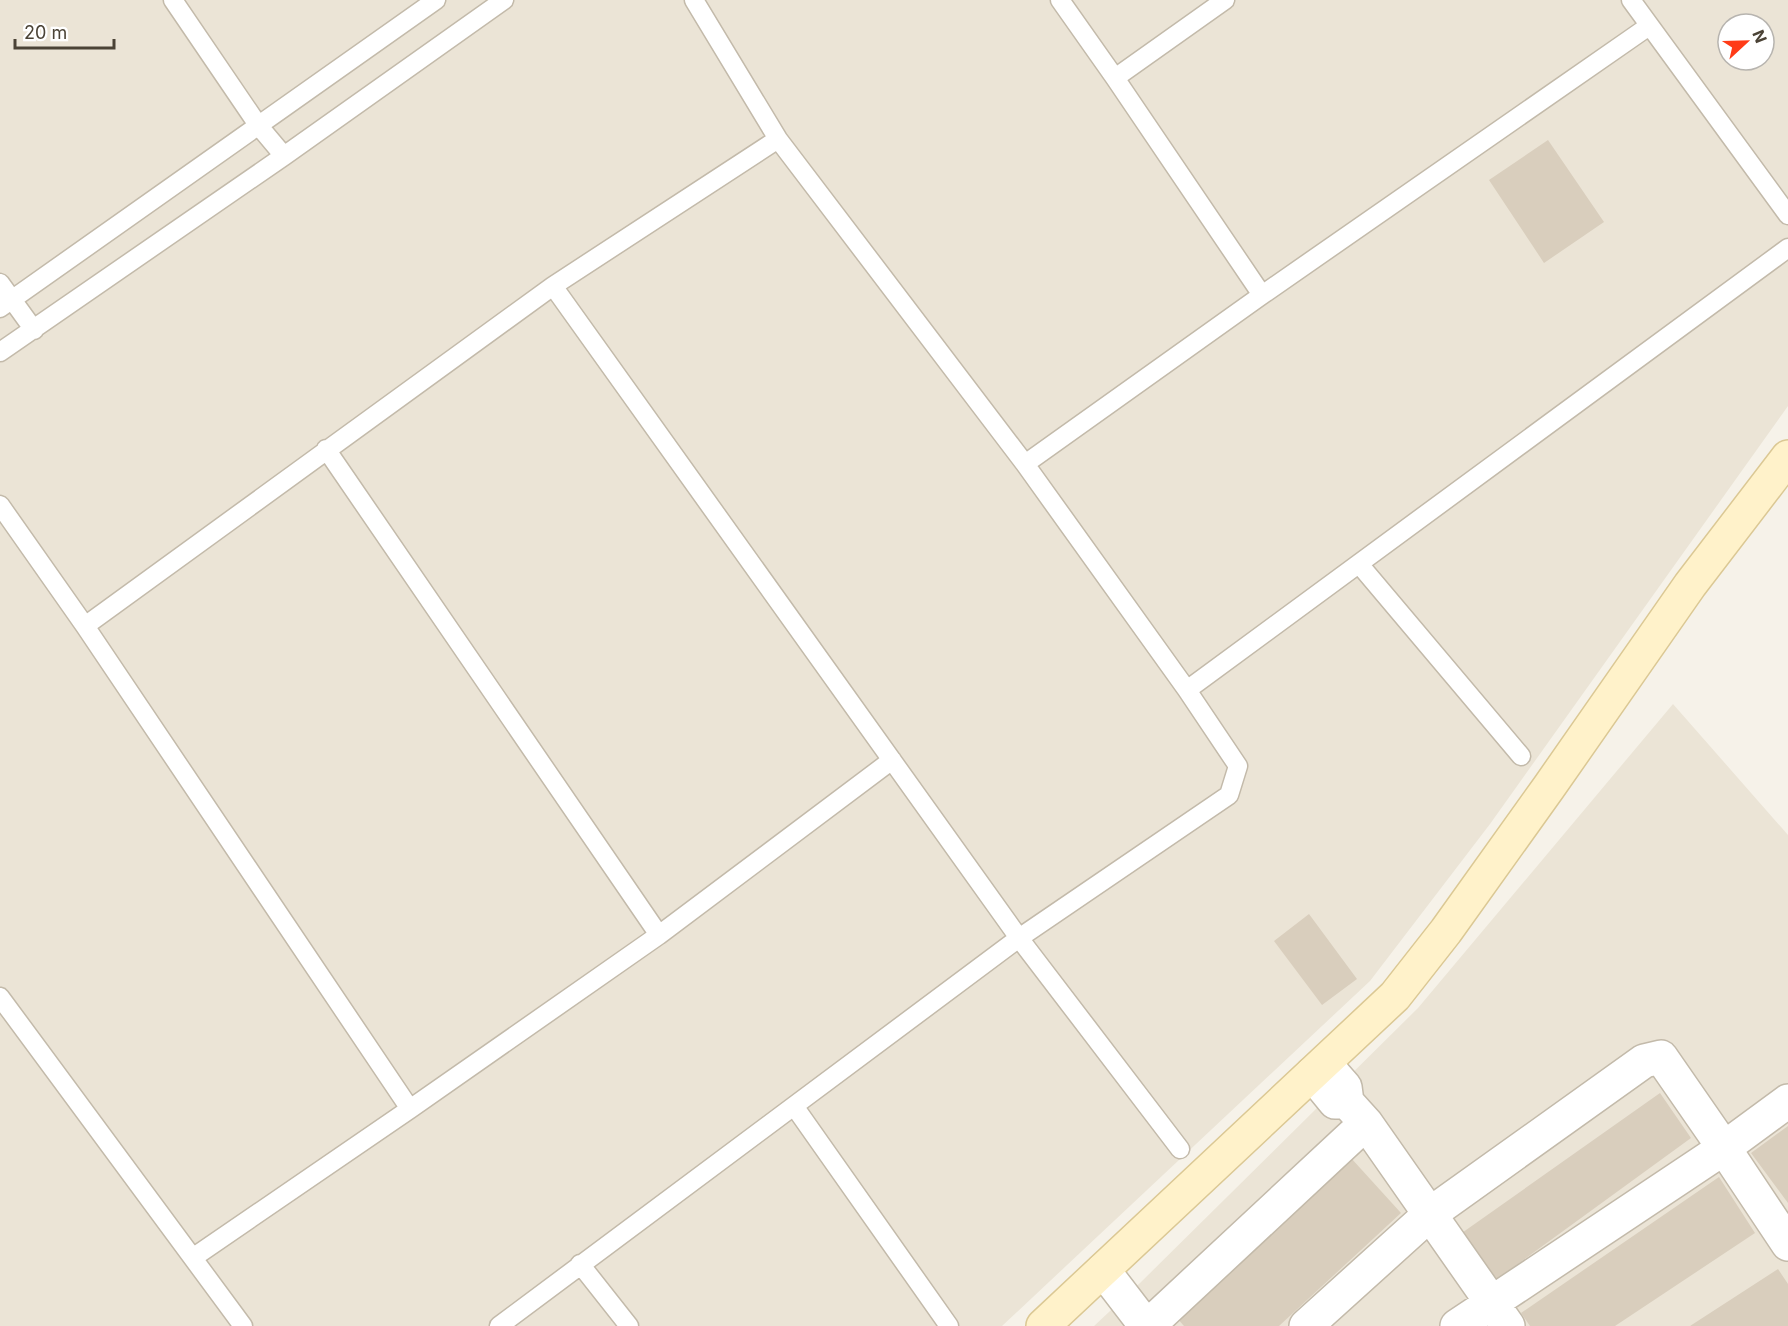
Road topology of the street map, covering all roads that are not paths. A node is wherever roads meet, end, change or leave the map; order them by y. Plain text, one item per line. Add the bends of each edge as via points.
1 (173, 0) edge
2 (436, 0) edge
3 (504, 0) edge
4 (694, 0) edge
5 (1060, 0) edge
6 (1225, 0) edge
7 (1631, 0) edge
8 (1649, 26) junction
9 (1115, 78) junction
10 (258, 125) junction
11 (778, 139) junction
12 (284, 156) junction
13 (1788, 215) edge
14 (1788, 248) edge
15 (0, 283) edge
16 (553, 286) junction
17 (1262, 295) junction
18 (6, 304) edge
19 (34, 330) junction
20 (0, 352) edge
21 (326, 449) junction
22 (1788, 457) edge
23 (1025, 464) junction
24 (0, 506) edge
25 (1359, 564) junction
26 (85, 626) junction
27 (1187, 690) junction
28 (1521, 756) dead end
29 (892, 760) junction
30 (659, 935) junction
31 (1019, 938) junction
32 (0, 997) edge
33 (1318, 1068) junction
34 (1788, 1101) edge
35 (794, 1106) junction
36 (410, 1109) junction
37 (1356, 1112) junction
38 (1724, 1148) junction
39 (1180, 1149) dead end
40 (1430, 1214) junction
41 (1788, 1244) edge
42 (194, 1257) junction
43 (580, 1264) junction
44 (1103, 1270) junction
45 (1500, 1314) edge
46 (243, 1326) edge
47 (499, 1326) edge
48 (629, 1326) edge
49 (949, 1326) edge
50 (1043, 1326) edge
51 (1147, 1326) edge
52 (1306, 1326) edge
53 (1457, 1326) edge

1 - 10 lane
2 - 10 lane
3 - 12 lane
4 - 11 lane
5 - 9 lane
6 - 9 lane
7 - 8 lane
8 - 13 lane
8 - 17 lane
9 - 17 lane
10 - 12 lane
10 - 18 lane
11 - 16 lane
11 - 23 lane
12 - 19 lane
14 - 25 lane
15 - 18 lane
16 - 21 lane
16 - 29 lane
17 - 23 lane
18 - 19 lane
19 - 20 lane
21 - 26 lane
21 - 30 lane
22 - 33 street via 1690,585 1446,931 1395,996
23 - 27 lane
24 - 26 lane
25 - 27 lane
25 - 28 lane
26 - 36 lane
27 - 31 lane via 1238,766 1229,795
29 - 30 lane
29 - 31 lane
30 - 36 lane
31 - 35 lane
31 - 39 lane
32 - 42 lane
33 - 37 street via 1345,1087
33 - 44 street
34 - 38 street
35 - 43 lane
35 - 49 lane
36 - 42 lane
37 - 40 street
37 - 51 street
38 - 40 street via 1661,1057 1644,1061
38 - 41 street
38 - 45 street
40 - 45 street
40 - 52 street
42 - 46 lane
43 - 47 lane
43 - 48 lane
44 - 50 street
44 - 51 street
45 - 53 street

